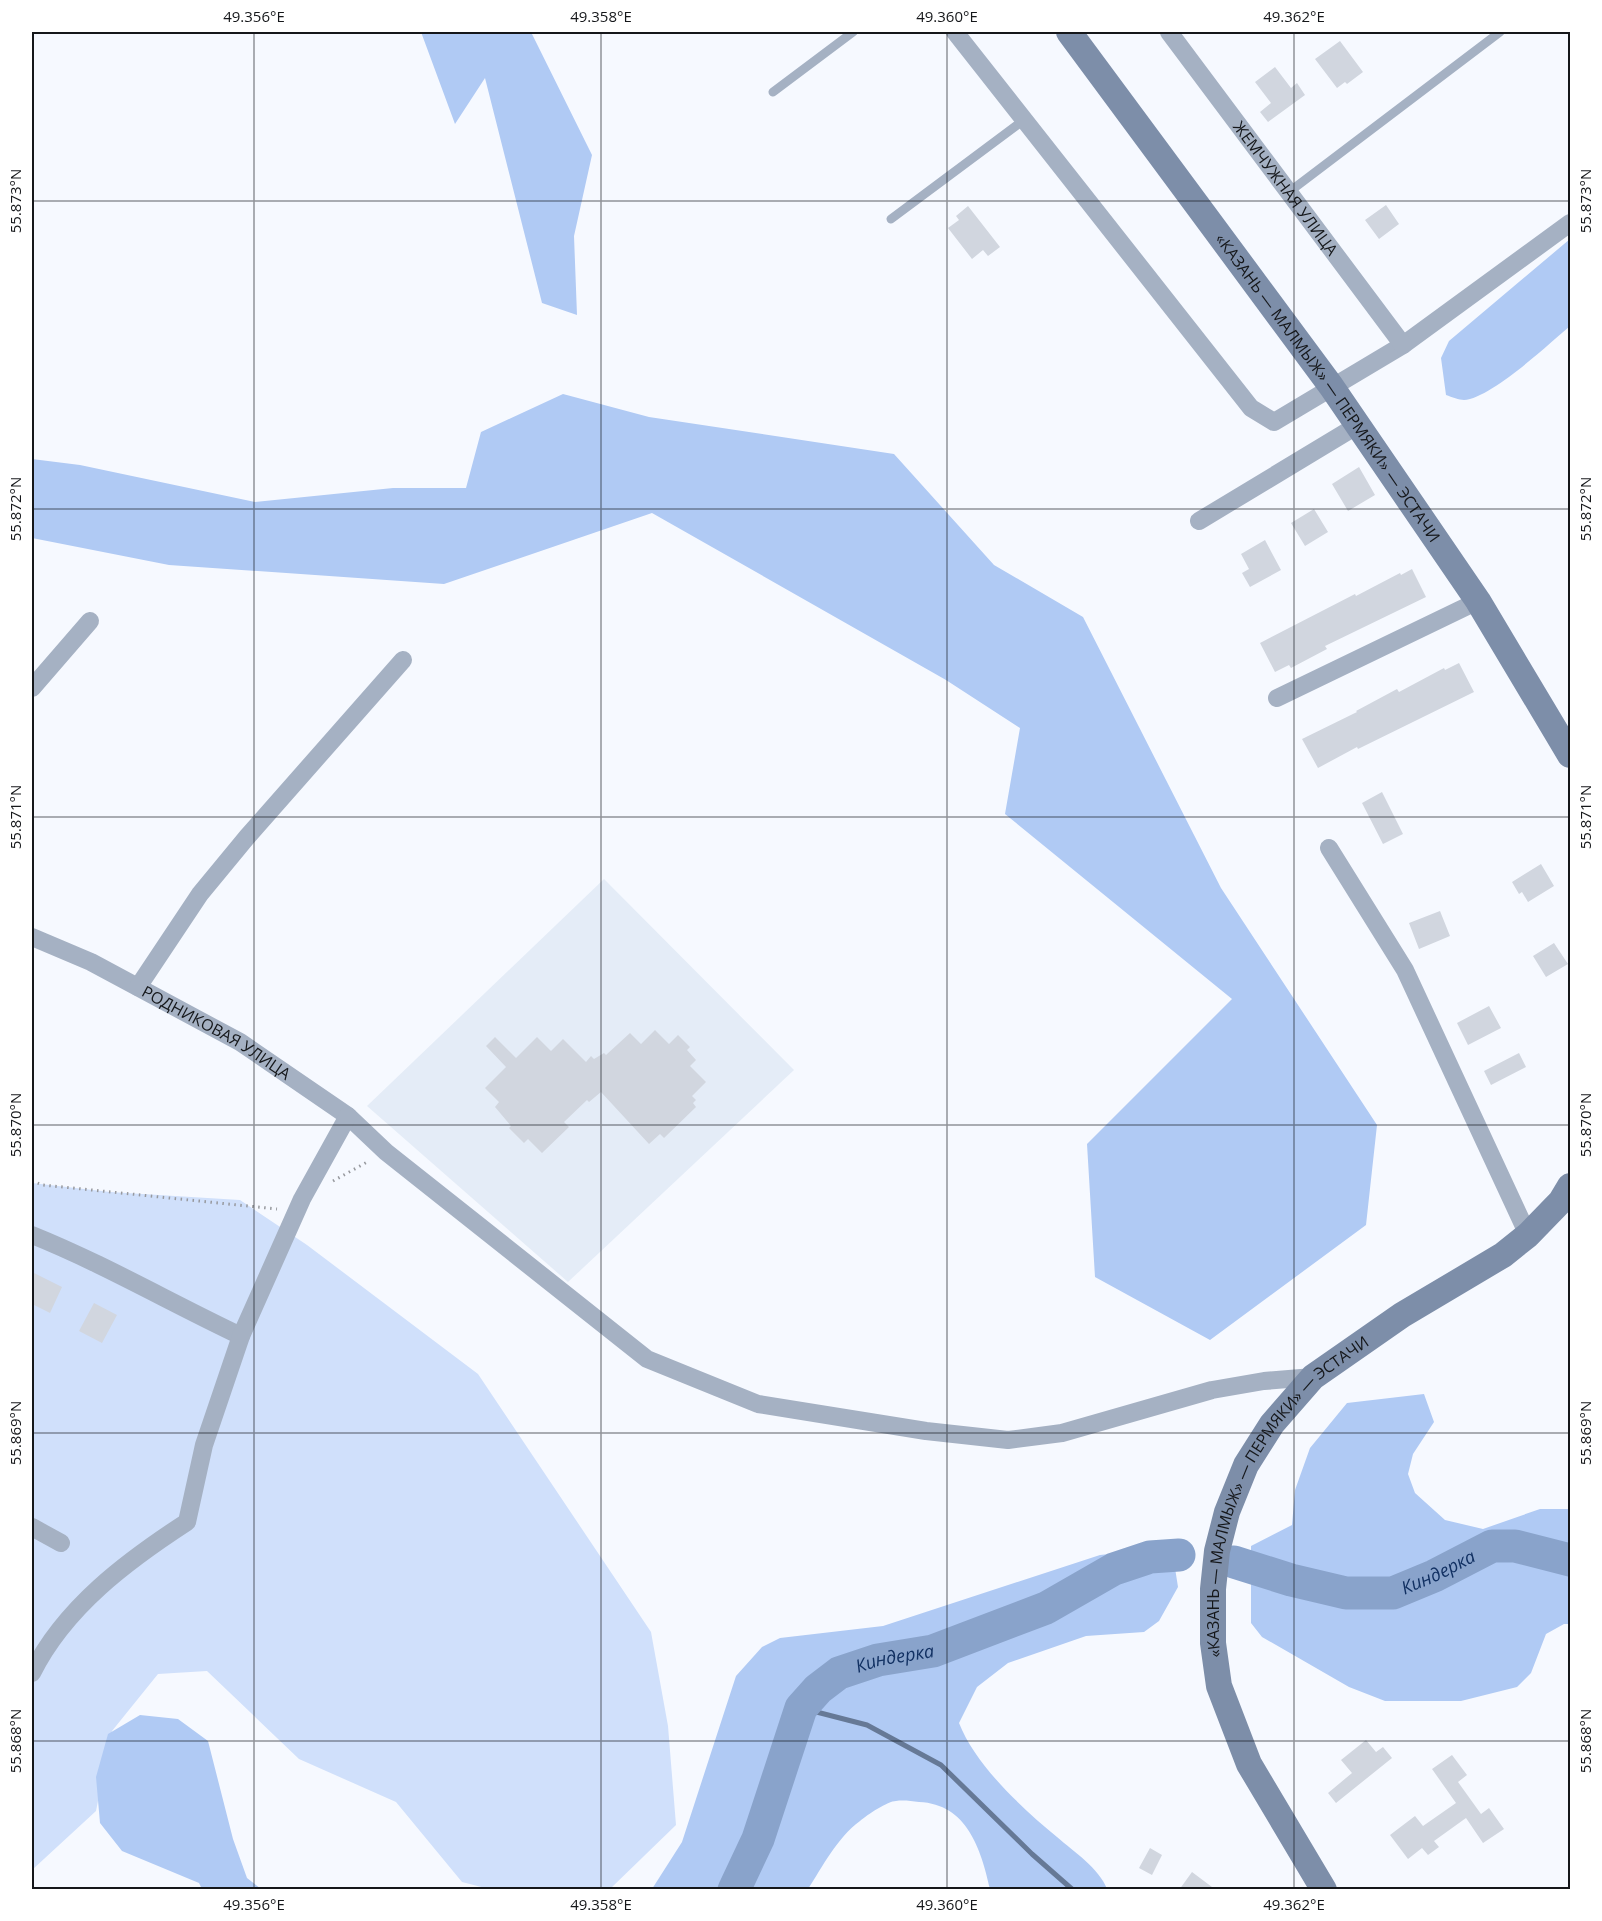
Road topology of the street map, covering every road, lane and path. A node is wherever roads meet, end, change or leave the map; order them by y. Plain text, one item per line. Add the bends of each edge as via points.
1 (853, 32) edge
2 (955, 32) edge
3 (1069, 32) edge
4 (1169, 32) edge
5 (1500, 32) edge
6 (773, 92) dead end
7 (1024, 120) junction
8 (1289, 192) junction
9 (891, 219) dead end
10 (1570, 223) edge
11 (1403, 345) junction
12 (1331, 386) junction
13 (1358, 425) junction
14 (1199, 521) dead end
15 (1478, 601) junction
16 (90, 621) dead end
17 (403, 660) dead end
18 (32, 688) edge
19 (1277, 698) dead end
20 (1570, 755) edge
21 (1329, 849) dead end
22 (32, 938) edge
23 (138, 987) junction
24 (348, 1116) junction
25 (386, 1152) junction
26 (32, 1181) edge
27 (334, 1181) dead end
28 (1570, 1186) edge
29 (302, 1199) junction
30 (32, 1235) edge
31 (1528, 1235) junction
32 (241, 1336) junction
33 (1313, 1377) junction
34 (32, 1527) edge
35 (61, 1543) dead end
36 (32, 1673) edge
37 (1324, 1890) edge

1 - 6 lane
2 - 7 street
3 - 12 street, «КАЗАНЬ — МАЛМЫЖ» — ПЕРМЯКИ» — ЭСТАЧИ
4 - 8 street, ЖЕМЧУЖНАЯ УЛИЦА
5 - 8 lane
7 - 9 lane
7 - 12 street via 1251,408 1274,422
8 - 11 street, ЖЕМЧУЖНАЯ УЛИЦА
10 - 11 street
11 - 12 street
12 - 13 street, «КАЗАНЬ — МАЛМЫЖ» — ПЕРМЯКИ» — ЭСТАЧИ
13 - 14 street
13 - 15 street, «КАЗАНЬ — МАЛМЫЖ» — ПЕРМЯКИ» — ЭСТАЧИ
15 - 19 street
15 - 20 street, «КАЗАНЬ — МАЛМЫЖ» — ПЕРМЯКИ» — ЭСТАЧИ
16 - 18 street
17 - 23 street via 200,894
21 - 31 street via 1405,970
22 - 23 street, РОДНИКОВАЯ УЛИЦА
23 - 24 street, РОДНИКОВАЯ УЛИЦА via 240,1042
24 - 25 street, РОДНИКОВАЯ УЛИЦА
24 - 29 street
25 - 27 path
25 - 33 street, РОДНИКОВАЯ УЛИЦА via 647,1359 758,1404 1008,1440 1062,1433 1212,1390
26 - 29 path via 283,1210
28 - 31 street, «КАЗАНЬ — МАЛМЫЖ» — ПЕРМЯКИ» — ЭСТАЧИ
29 - 32 street
30 - 32 street via 122,1275
31 - 33 street, «КАЗАНЬ — МАЛМЫЖ» — ПЕРМЯКИ» — ЭСТАЧИ
32 - 36 street via 204,1444 187,1521 139,1553 74,1611
33 - 37 street, «КАЗАНЬ — МАЛМЫЖ» — ПЕРМЯКИ» — ЭСТАЧИ via 1272,1424 1246,1465 1227,1512 1213,1589 1213,1643 1219,1686 1249,1764
34 - 35 street

